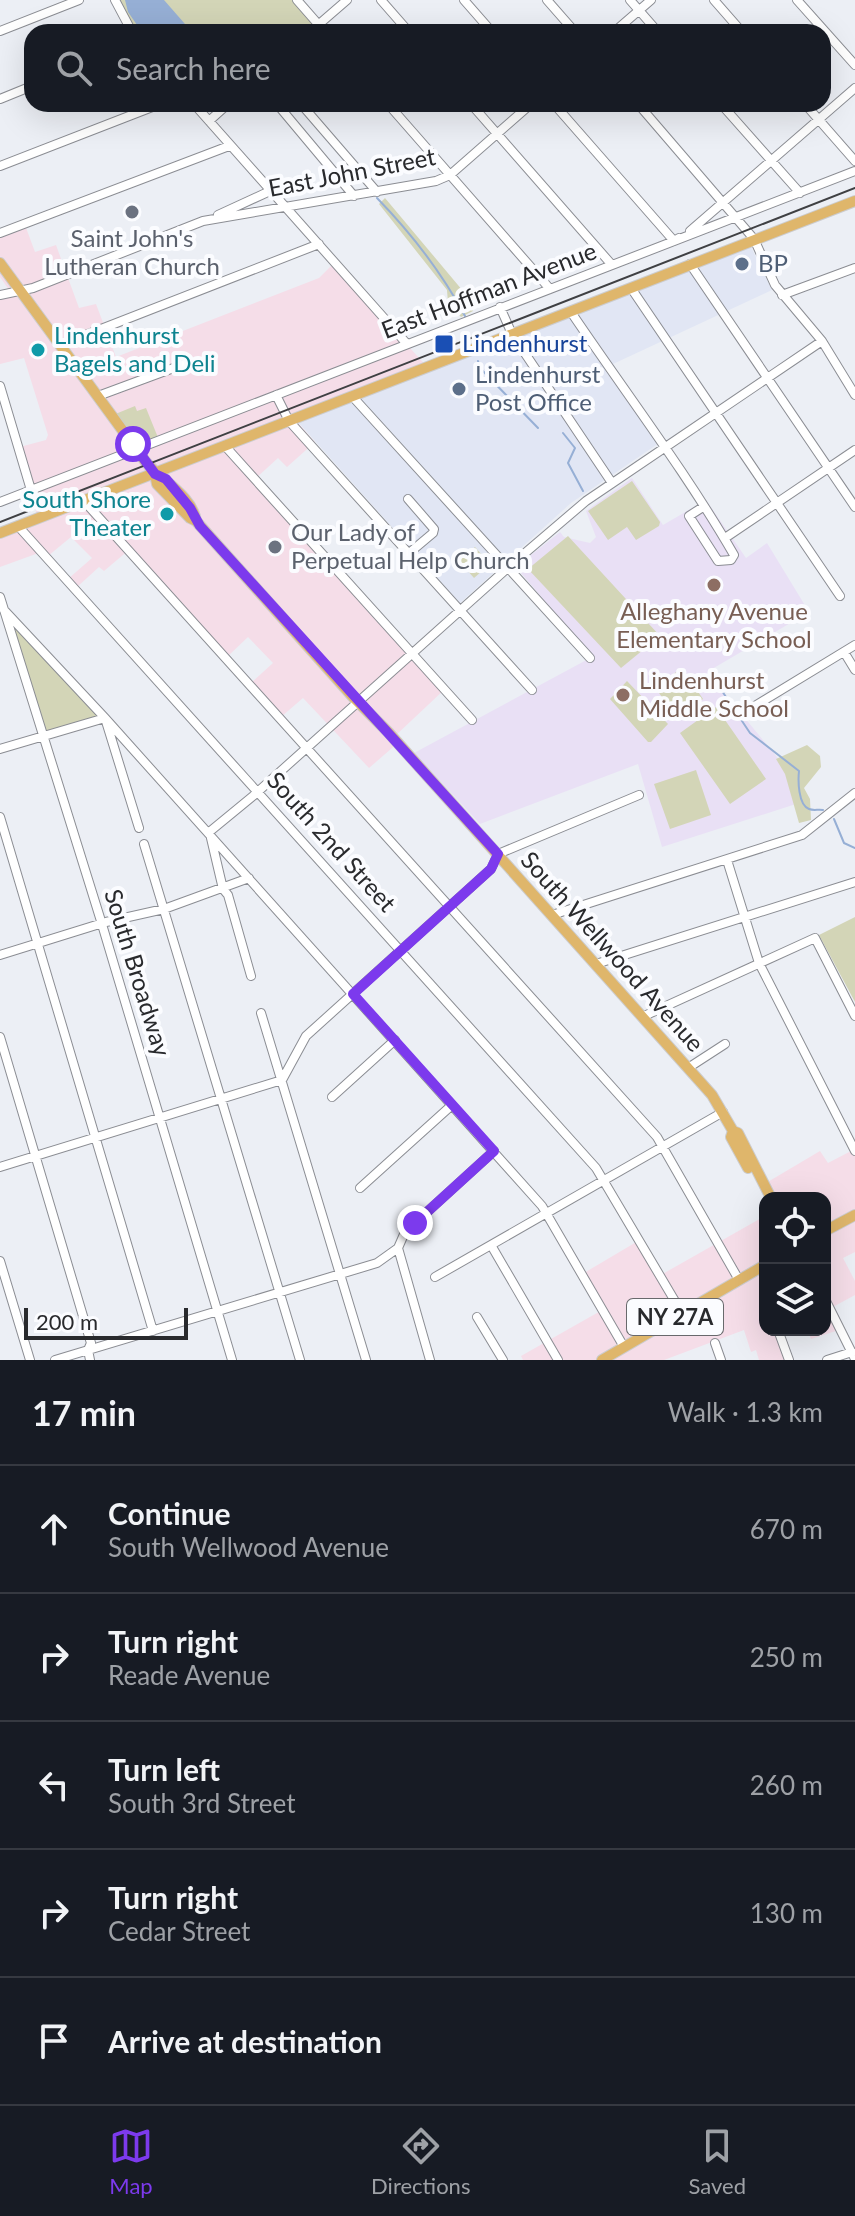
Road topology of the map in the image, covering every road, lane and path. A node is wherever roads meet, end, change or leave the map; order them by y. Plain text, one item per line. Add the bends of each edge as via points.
1 (79, 0) edge
2 (115, 0) edge
3 (297, 0) edge
4 (347, 0) edge
5 (381, 0) edge
6 (464, 0) edge
7 (547, 0) edge
8 (630, 0) edge
9 (651, 0) edge
10 (714, 0) edge
11 (797, 0) edge
12 (639, 11) junction
13 (128, 24) edge
14 (318, 24) edge
15 (326, 24) edge
16 (402, 24) edge
17 (485, 24) edge
18 (568, 24) edge
19 (624, 24) edge
20 (651, 24) edge
21 (735, 24) edge
22 (818, 24) edge
23 (0, 31) edge
24 (831, 38) edge
25 (855, 65) edge
26 (855, 88) edge
27 (24, 89) edge
28 (0, 99) edge
29 (831, 109) edge
30 (139, 112) edge
31 (201, 112) edge
32 (219, 112) edge
33 (284, 112) edge
34 (308, 112) edge
35 (395, 112) edge
36 (478, 112) edge
37 (522, 112) edge
38 (561, 112) edge
39 (645, 112) edge
40 (728, 112) edge
41 (812, 112) edge
42 (827, 112) edge
43 (819, 119) junction
44 (209, 121) junction
45 (497, 134) junction
46 (229, 146) junction
47 (771, 161) junction
48 (855, 161) edge
49 (0, 166) edge
50 (855, 171) edge
51 (450, 175) junction
52 (270, 191) junction
53 (377, 192) junction
54 (800, 193) junction
55 (354, 196) junction
56 (855, 201) edge
57 (724, 202) junction
58 (284, 207) junction
59 (736, 217) junction
60 (203, 221) junction
61 (0, 233) edge
62 (754, 239) junction
63 (674, 241) junction
64 (319, 244) junction
65 (0, 263) edge
66 (690, 264) junction
67 (612, 265) junction
68 (855, 268) edge
69 (631, 288) junction
70 (550, 289) junction
71 (20, 291) junction
72 (0, 295) edge
73 (782, 295) junction
74 (500, 307) junction
75 (571, 312) junction
76 (512, 334) junction
77 (822, 341) junction
78 (407, 344) junction
79 (60, 345) junction
80 (187, 363) dead end
81 (767, 378) junction
82 (0, 386) edge
83 (276, 395) junction
84 (855, 395) edge
85 (98, 396) junction
86 (352, 396) junction
87 (715, 413) junction
88 (289, 421) junction
89 (225, 446) junction
90 (663, 448) junction
91 (137, 449) junction
92 (855, 450) edge
93 (828, 468) junction
94 (155, 474) junction
95 (612, 483) junction
96 (31, 490) junction
97 (408, 499) dead end
98 (84, 501) junction
99 (0, 502) edge
100 (776, 503) junction
101 (703, 507) junction
102 (855, 507) edge
103 (18, 526) junction
104 (0, 533) edge
105 (725, 538) junction
106 (408, 554) junction
107 (507, 568) junction
108 (840, 596) dead end
109 (0, 597) edge
110 (4, 610) junction
111 (460, 610) junction
112 (855, 645) edge
113 (844, 652) junction
114 (411, 653) junction
115 (590, 658) dead end
116 (855, 670) edge
117 (532, 690) dead end
118 (357, 701) junction
119 (745, 712) dead end
120 (105, 718) junction
121 (472, 720) dead end
122 (44, 735) junction
123 (307, 748) junction
124 (0, 749) edge
125 (259, 791) junction
126 (855, 793) edge
127 (639, 795) dead end
128 (0, 817) edge
129 (139, 828) dead end
130 (209, 835) junction
131 (144, 844) dead end
132 (498, 854) junction
133 (727, 860) junction
134 (249, 878) junction
135 (855, 882) edge
136 (223, 889) junction
137 (450, 906) junction
138 (164, 909) junction
139 (552, 915) junction
140 (745, 918) junction
141 (101, 923) junction
142 (37, 943) junction
143 (402, 950) junction
144 (0, 955) edge
145 (759, 963) junction
146 (596, 964) junction
147 (251, 976) dead end
148 (353, 994) junction
149 (261, 1013) dead end
150 (855, 1016) edge
151 (642, 1017) junction
152 (0, 1037) edge
153 (395, 1040) junction
154 (725, 1044) dead end
155 (688, 1068) junction
156 (282, 1080) junction
157 (332, 1097) dead end
158 (223, 1099) junction
159 (452, 1105) junction
160 (723, 1112) junction
161 (159, 1119) junction
162 (733, 1131) junction
163 (95, 1138) junction
164 (662, 1146) junction
165 (494, 1151) junction
166 (855, 1151) edge
167 (35, 1157) junction
168 (0, 1167) edge
169 (605, 1179) junction
170 (360, 1188) dead end
171 (762, 1192) edge
172 (768, 1192) edge
173 (547, 1212) junction
174 (855, 1215) edge
175 (831, 1228) edge
176 (491, 1245) junction
177 (398, 1248) junction
178 (0, 1261) edge
179 (759, 1268) edge
180 (340, 1274) junction
181 (435, 1277) dead end
182 (739, 1280) junction
183 (281, 1292) junction
184 (217, 1311) junction
185 (831, 1311) edge
186 (682, 1313) junction
187 (831, 1316) edge
188 (477, 1317) dead end
189 (838, 1325) junction
190 (153, 1331) junction
191 (780, 1336) edge
192 (715, 1343) dead end
193 (624, 1347) junction
194 (88, 1350) junction
195 (853, 1355) edge
196 (30, 1360) edge
197 (55, 1360) edge
198 (90, 1360) edge
199 (232, 1360) edge
200 (300, 1360) edge
201 (366, 1360) edge
202 (430, 1360) edge
203 (503, 1360) edge
204 (558, 1360) edge
205 (602, 1360) edge
206 (721, 1360) edge
207 (789, 1360) edge
208 (827, 1360) edge

1 - 23 street
2 - 13 street
3 - 14 street
4 - 15 street
5 - 16 street
6 - 17 street
7 - 18 street
8 - 12 street
9 - 12 street
10 - 21 street
11 - 22 street
12 - 19 street
12 - 20 street
24 - 25 street
26 - 29 street
27 - 28 street
30 - 49 street
31 - 44 street
32 - 44 street
33 - 55 street
34 - 53 street
35 - 51 street
36 - 45 street
37 - 45 street, East John Street
38 - 63 street
39 - 57 street
40 - 47 street
41 - 43 street
42 - 43 street
43 - 47 street
43 - 48 street
44 - 46 street
45 - 51 street, East John Street
45 - 67 street
46 - 52 street
46 - 61 street
47 - 54 street
47 - 57 street
50 - 54 street, East Hoffman Avenue
51 - 53 street, East John Street
51 - 70 street
52 - 58 street
52 - 60 street, East John Street
53 - 55 street, East John Street
54 - 59 street, East Hoffman Avenue
55 - 58 street, East John Street
56 - 62 main road, East Hoffman Avenue
57 - 59 street
57 - 63 street
58 - 60 street, East John Street
58 - 64 street
59 - 62 street
59 - 63 street, East Hoffman Avenue
60 - 71 street, East John Street
62 - 66 main road, East Hoffman Avenue
62 - 73 street
63 - 67 street, East Hoffman Avenue
64 - 78 street
64 - 79 street
65 - 71 main road, South Wellwood Avenue
66 - 69 main road, East Hoffman Avenue
66 - 81 street
67 - 70 street, East Hoffman Avenue
68 - 73 street
69 - 75 main road, East Hoffman Avenue
69 - 87 street
70 - 74 street, East Hoffman Avenue
71 - 72 street, East John Street
71 - 79 main road, South Wellwood Avenue
73 - 77 street
74 - 76 street
74 - 78 street, East Hoffman Avenue
75 - 76 main road, East Hoffman Avenue
75 - 90 street
76 - 86 main road, East Hoffman Avenue
76 - 95 street
77 - 81 street
77 - 84 street
78 - 83 street, East Hoffman Avenue
79 - 85 main road, South Wellwood Avenue
80 - 85 street
81 - 87 street
81 - 93 street
82 - 96 street
83 - 88 street
83 - 91 street, East Hoffman Avenue
85 - 91 main road, South Wellwood Avenue
86 - 88 main road, East Hoffman Avenue
86 - 107 street
87 - 90 street
87 - 100 street
88 - 89 main road, East Hoffman Avenue
88 - 106 street
89 - 94 main road, East Hoffman Avenue
89 - 114 street
90 - 95 street
90 - 101 street
91 - 94 main road, South Wellwood Avenue
91 - 96 street, East Hoffman Avenue
92 - 93 street
93 - 100 street
93 - 102 street
94 - 98 main road, East Hoffman Avenue
94 - 118 main road, South Wellwood Avenue via 166,479 196,521
95 - 107 street
96 - 99 street, East Hoffman Avenue
97 - 106 street via 434,529
98 - 103 main road, East Hoffman Avenue
98 - 123 street
100 - 105 street
100 - 108 street
101 - 105 street
101 - 105 street via 689,516 722,562 734,557
103 - 104 main road, East Hoffman Avenue
103 - 125 street, South 2nd Street
106 - 111 street
107 - 111 street
107 - 115 street
109 - 110 street, South Broadway
110 - 120 street
110 - 122 street, South Broadway
111 - 114 street
111 - 117 street
112 - 113 street
113 - 116 street
113 - 119 street
114 - 118 street
114 - 121 street
118 - 123 street
118 - 132 main road, South Wellwood Avenue
120 - 122 street
120 - 129 street
120 - 130 street
122 - 124 street
122 - 141 street, South Broadway
123 - 125 street
123 - 137 street
125 - 130 street
125 - 143 street, South 2nd Street
126 - 133 street via 802,835
127 - 132 street
128 - 142 street
130 - 134 street
130 - 136 street
131 - 138 street
132 - 137 street via 491,869
132 - 139 main road, South Wellwood Avenue
133 - 139 street
133 - 140 street
134 - 136 street
134 - 148 street
135 - 140 street
136 - 138 street
136 - 147 street
137 - 143 street
137 - 164 street
138 - 141 street
138 - 158 street
139 - 146 main road, South Wellwood Avenue
140 - 145 street
140 - 146 street
141 - 142 street
141 - 161 street, South Broadway
142 - 144 street
142 - 163 street
143 - 148 street
143 - 169 street, South 2nd Street
145 - 150 street via 815,938
145 - 151 street
145 - 166 street
146 - 151 main road, South Wellwood Avenue
148 - 153 street
148 - 156 street via 306,1036
149 - 156 street
151 - 155 main road, South Wellwood Avenue
152 - 167 street
153 - 157 street
153 - 159 street
154 - 155 street
155 - 160 main road, South Wellwood Avenue
156 - 158 street
156 - 180 street
158 - 161 street
158 - 183 street
159 - 165 street
159 - 170 street
160 - 162 main road, South Wellwood Avenue
160 - 164 street
161 - 163 street
161 - 184 street, South Broadway
162 - 171 main road, South Wellwood Avenue via 731,1137
162 - 172 main road, South Wellwood Avenue
163 - 167 street
163 - 190 street
164 - 169 street
164 - 182 street
165 - 173 street
165 - 177 street via 405,1232
167 - 168 street
167 - 194 street via 91,1343
169 - 173 street
169 - 186 street, South 2nd Street
173 - 176 street
173 - 193 street
174 - 175 main road
176 - 181 street
176 - 204 street
177 - 180 street via 377,1263
177 - 202 street
178 - 196 street
179 - 182 main road, NY 27A
180 - 183 street
180 - 201 street
182 - 186 main road, NY 27A
183 - 184 street
183 - 200 street
184 - 190 street
184 - 199 street, South Broadway
185 - 189 street
186 - 193 main road, NY 27A
187 - 189 street
188 - 203 street
189 - 195 street
190 - 194 street
191 - 207 street
192 - 206 street
193 - 205 main road, NY 27A
194 - 197 street
194 - 198 street
195 - 208 street

